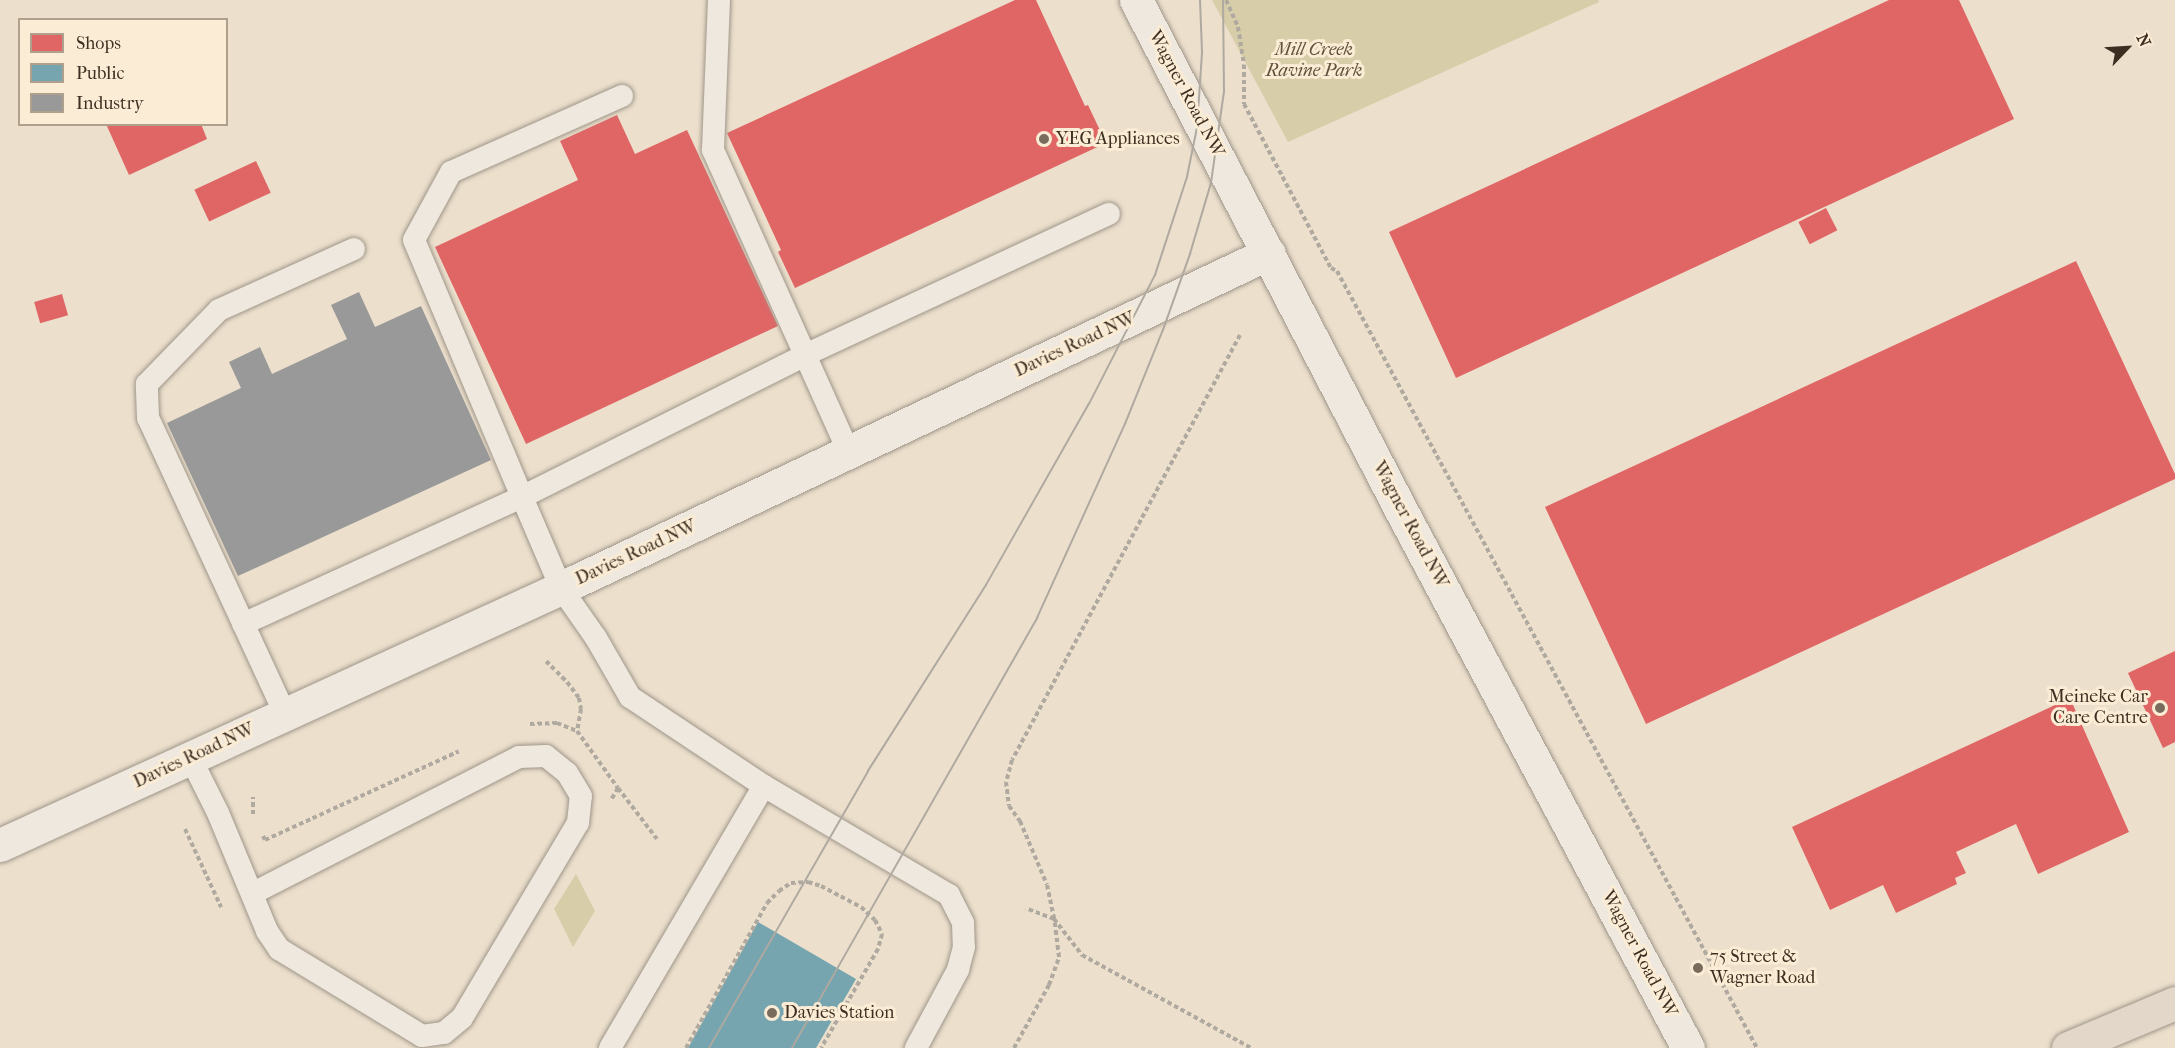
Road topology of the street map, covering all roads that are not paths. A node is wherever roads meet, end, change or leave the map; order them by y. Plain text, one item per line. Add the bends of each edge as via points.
1 (719, 0) edge
2 (1136, 0) edge
3 (622, 96) dead end
4 (1109, 214) dead end
5 (354, 249) dead end
6 (1269, 253) junction
7 (805, 355) junction
8 (849, 452) junction
9 (522, 496) junction
10 (561, 588) junction
11 (243, 624) junction
12 (285, 714) junction
13 (190, 757) junction
14 (764, 786) junction
15 (0, 845) edge
16 (253, 893) junction
17 (2175, 1003) edge
18 (2115, 1037) edge
19 (610, 1048) edge
20 (916, 1048) edge
21 (1688, 1048) edge
22 (2068, 1048) edge

1 - 7 lane via 713,150
2 - 6 street, Wagner Road NW
3 - 9 lane via 451,171 414,240
4 - 7 lane
5 - 11 lane via 219,310 147,384 148,418
6 - 8 street, Davies Road NW
6 - 21 street, Wagner Road NW
7 - 8 lane
7 - 9 lane
8 - 10 street, Davies Road NW
9 - 10 lane
9 - 11 lane
10 - 12 street, Davies Road NW
10 - 14 lane via 596,638 630,698
11 - 12 lane
12 - 13 street, Davies Road NW
13 - 15 street, Davies Road NW
13 - 16 lane
14 - 19 lane
14 - 20 lane via 949,895 963,923 964,947 958,970
16 - 16 lane via 267,931 279,950 422,1036 444,1033 462,1018 578,823 581,796 567,772 546,756 519,757
17 - 18 main road
18 - 22 main road

